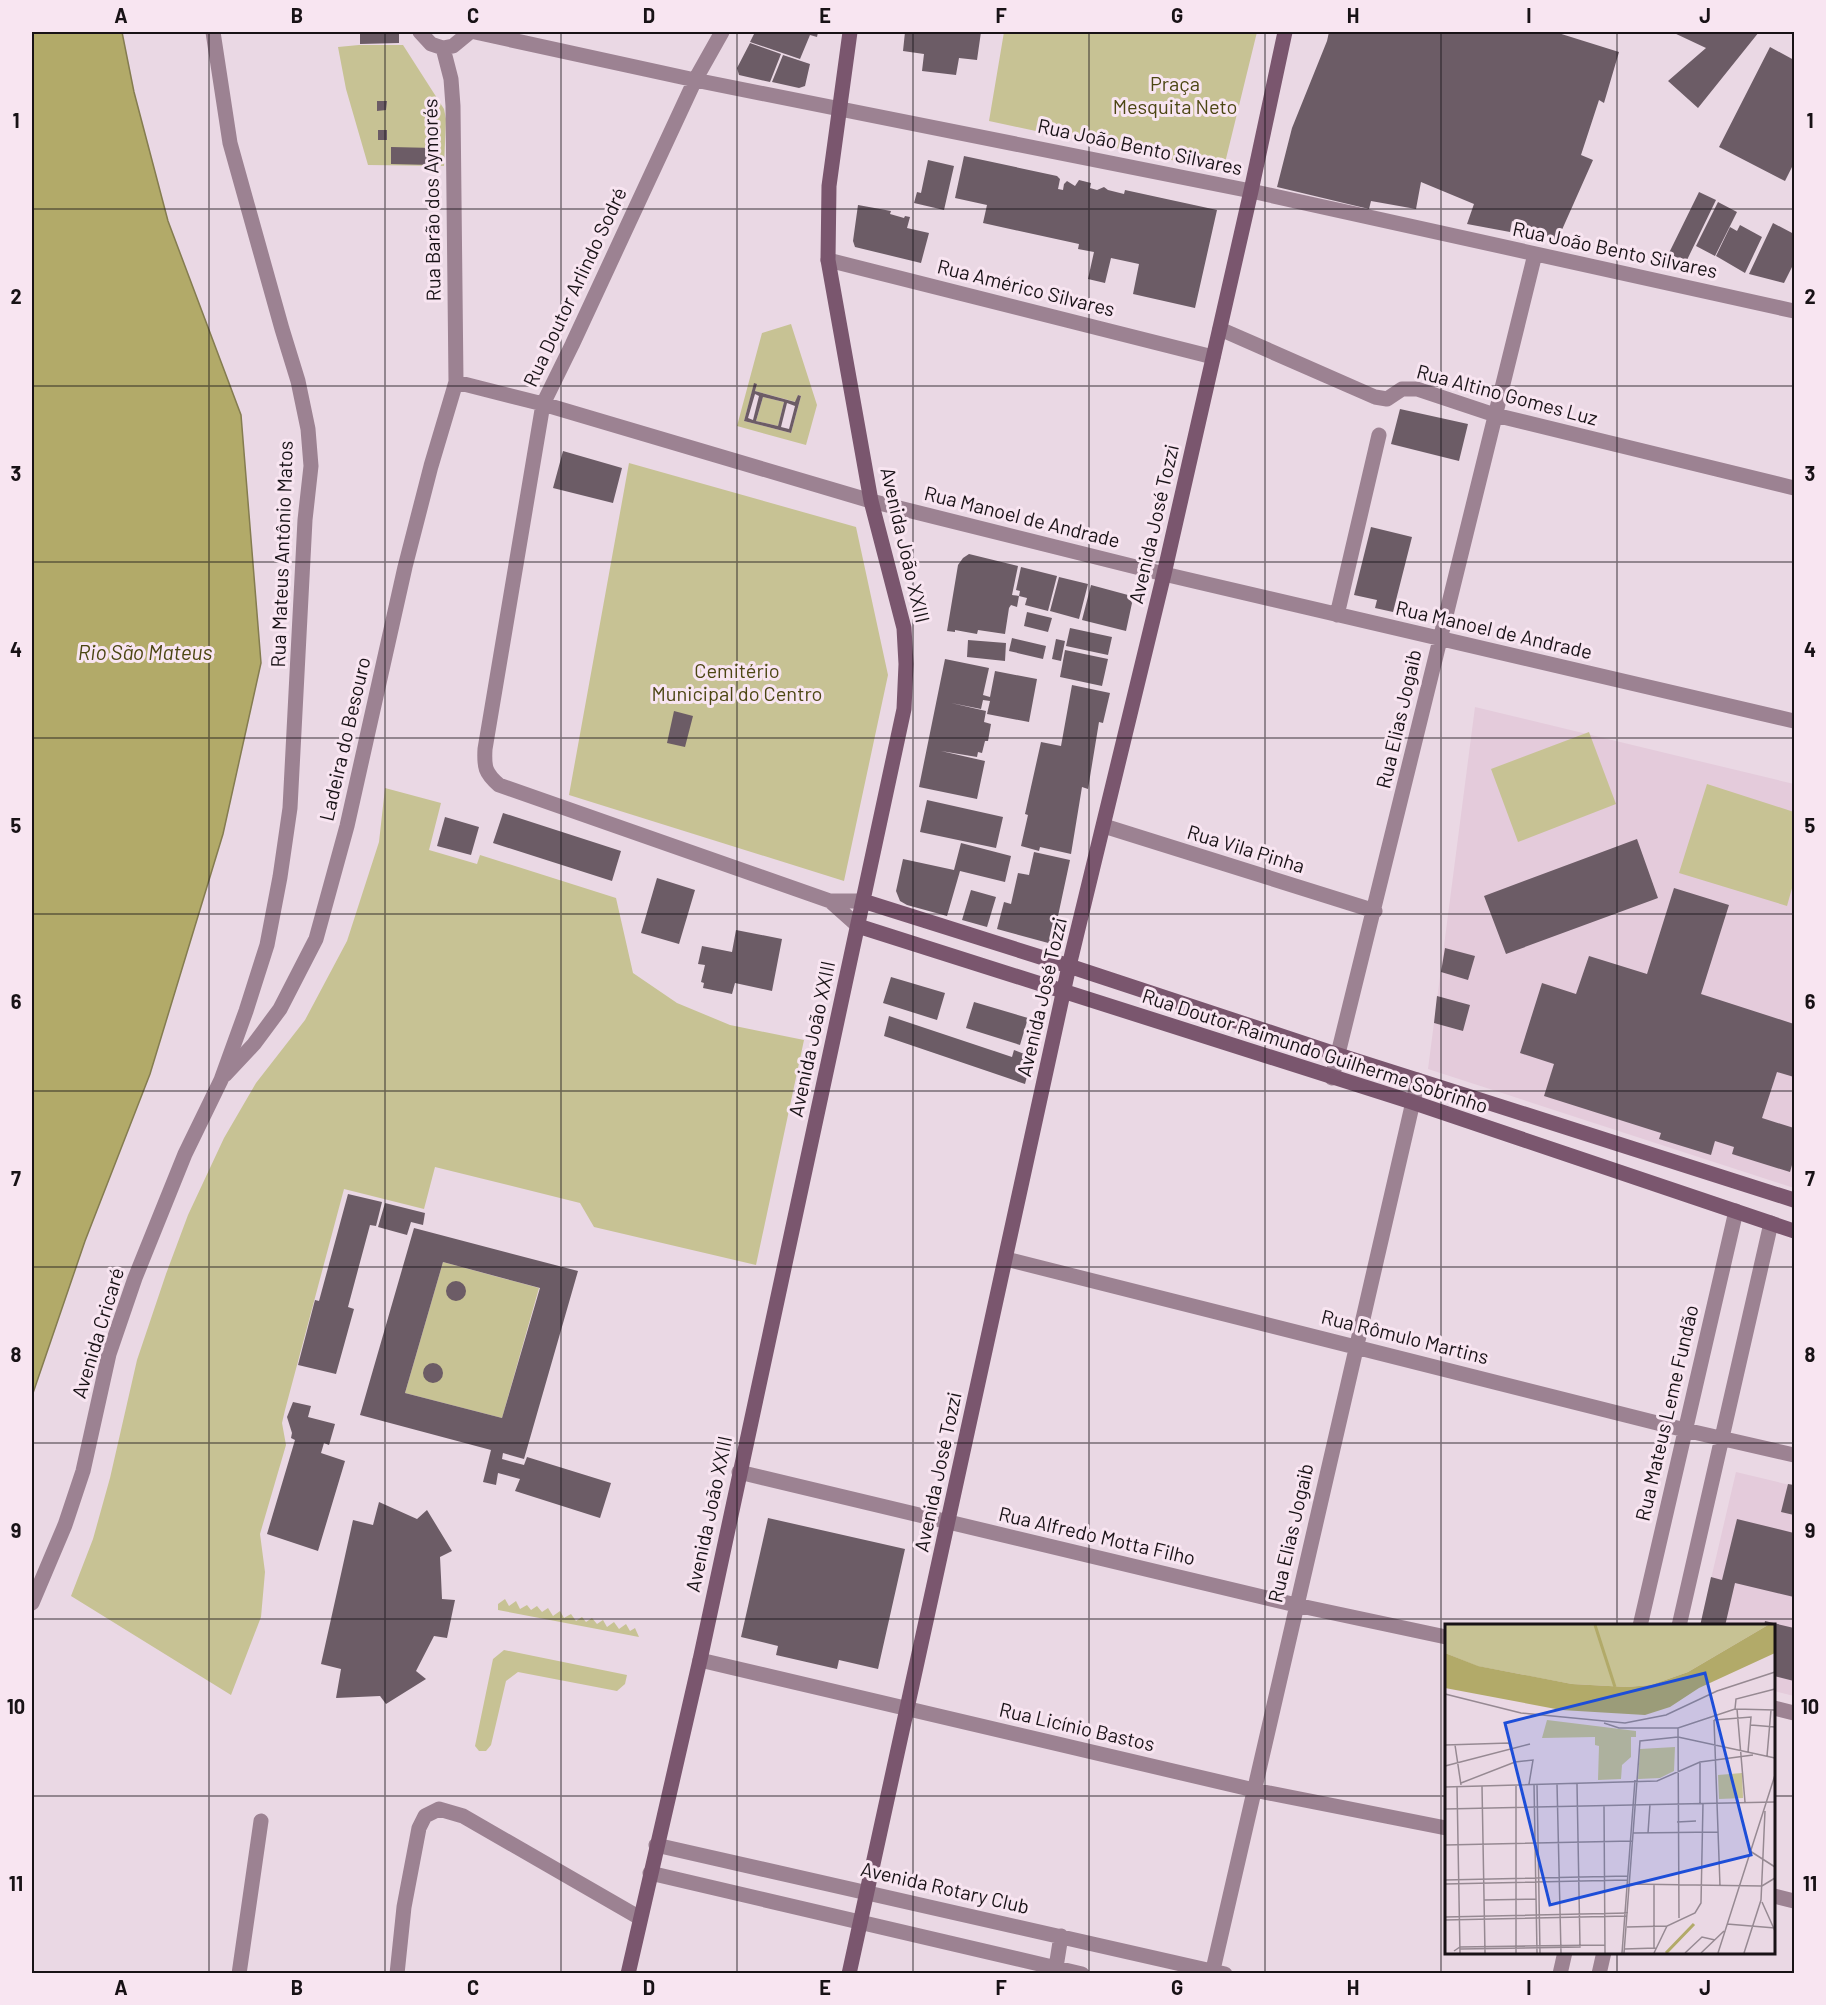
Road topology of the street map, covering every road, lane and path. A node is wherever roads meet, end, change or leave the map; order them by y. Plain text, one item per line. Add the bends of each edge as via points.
1 (213, 32) edge
2 (420, 32) edge
3 (470, 32) edge
4 (475, 32) edge
5 (722, 32) edge
6 (850, 32) edge
7 (1285, 32) edge
8 (443, 48) junction
9 (695, 80) junction
10 (840, 108) junction
11 (1251, 191) junction
12 (1534, 254) junction
13 (828, 260) junction
14 (1794, 311) edge
15 (1220, 329) junction
16 (1214, 357) junction
17 (456, 382) junction
18 (543, 404) junction
19 (1495, 415) junction
20 (1379, 435) dead end
21 (1794, 488) edge
22 (871, 501) junction
23 (1164, 574) junction
24 (1337, 615) junction
25 (1440, 639) junction
26 (1794, 721) edge
27 (499, 785) joint
28 (1104, 826) junction
29 (830, 901) junction
30 (863, 901) junction
31 (1375, 911) junction
32 (858, 926) junction
33 (969, 935) junction
34 (962, 960) junction
35 (1070, 966) junction
36 (1064, 992) junction
37 (1339, 1054) junction
38 (1332, 1078) junction
39 (221, 1080) junction
40 (1418, 1080) junction
41 (1412, 1102) junction
42 (1794, 1200) edge
43 (1736, 1211) junction
44 (1771, 1223) junction
45 (1794, 1231) edge
46 (1006, 1259) junction
47 (1356, 1346) junction
48 (1685, 1430) junction
49 (1721, 1438) junction
50 (1794, 1455) edge
51 (739, 1472) junction
52 (948, 1523) junction
53 (32, 1603) edge
54 (1296, 1605) junction
55 (1640, 1624) edge
56 (1679, 1624) edge
57 (1445, 1637) edge
58 (700, 1660) junction
59 (1775, 1708) edge
60 (906, 1709) junction
61 (1794, 1713) edge
62 (1254, 1790) junction
63 (261, 1821) dead end
64 (1445, 1828) edge
65 (656, 1845) junction
66 (650, 1873) junction
67 (867, 1892) junction
68 (1775, 1896) edge
69 (1794, 1900) edge
70 (640, 1918) junction
71 (860, 1922) junction
72 (1061, 1936) junction
73 (1565, 1954) edge
74 (1604, 1954) edge
75 (1056, 1967) junction
76 (1216, 1973) edge
77 (239, 1974) edge
78 (397, 1974) edge
79 (628, 1974) edge
80 (849, 1974) edge
81 (1082, 1974) edge
82 (1560, 1974) edge
83 (1599, 1974) edge

1 - 39 street, Rua Mateus Antônio Matos via 230,143 298,381 308,429 310,466 290,808 280,877 267,945
2 - 8 street via 431,44
3 - 8 street via 453,46
4 - 9 street, Rua João Bento Silvares
5 - 9 street, Rua Doutor Arlindo Sodré
6 - 10 street
7 - 11 street, Avenida José Tozzi
8 - 17 street, Rua Barão dos Aymorés via 453,106
9 - 10 street, Rua João Bento Silvares
9 - 18 street, Rua Doutor Arlindo Sodré
10 - 11 street, Rua João Bento Silvares
10 - 13 street, Avenida João XXIII via 829,186
11 - 12 street, Rua João Bento Silvares
11 - 15 street, Avenida José Tozzi
12 - 14 street, Rua João Bento Silvares
12 - 19 street, Rua Elias Jogaib
13 - 16 street, Rua Américo Silvares
13 - 22 street, Avenida João XXIII
15 - 16 street, Avenida José Tozzi
15 - 19 street, Rua Altino Gomes Luz via 1375,397 1387,399 1409,387
16 - 23 street, Avenida José Tozzi
17 - 18 street, Rua Manoel de Andrade
17 - 39 street, Ladeira do Besouro via 405,567 347,826 316,939 280,1009
18 - 22 street, Rua Manoel de Andrade
18 - 27 street, Rua Doutor Arlindo Sodré via 485,749 484,765
19 - 21 street, Rua Altino Gomes Luz
19 - 25 street, Rua Elias Jogaib
20 - 24 street
22 - 23 street, Rua Manoel de Andrade
22 - 30 street, Avenida João XXIII via 904,628 906,664 904,710
23 - 24 street, Rua Manoel de Andrade
23 - 28 street, Avenida José Tozzi
24 - 25 street, Rua Manoel de Andrade
25 - 26 street, Rua Manoel de Andrade
25 - 31 street, Rua Elias Jogaib
27 - 29 street, Rua Doutor Raimundo Guilherme Sobrinho
28 - 31 street, Rua Vila Pinha
28 - 35 street, Avenida José Tozzi
29 - 30 street, Rua Doutor Raimundo Guilherme Sobrinho
29 - 32 street, Rua Doutor Raimundo Guilherme Sobrinho
30 - 32 street, Avenida João XXIII
30 - 33 street, Rua Doutor Raimundo Guilherme Sobrinho
31 - 37 street, Rua Elias Jogaib
32 - 34 street, Rua Doutor Raimundo Guilherme Sobrinho
32 - 51 street, Avenida João XXIII
33 - 34 street
33 - 35 street, Rua Doutor Raimundo Guilherme Sobrinho
34 - 36 street, Rua Doutor Raimundo Guilherme Sobrinho
35 - 36 street, Avenida José Tozzi
35 - 37 street, Rua Doutor Raimundo Guilherme Sobrinho
36 - 38 street, Rua Doutor Raimundo Guilherme Sobrinho
36 - 46 street, Avenida José Tozzi
37 - 38 street, Rua Elias Jogaib
37 - 40 street, Rua Doutor Raimundo Guilherme Sobrinho
38 - 41 street, Rua Doutor Raimundo Guilherme Sobrinho
39 - 53 street, Avenida Cricaré via 185,1154 135,1278 109,1354 83,1471
40 - 41 street, Rua Elias Jogaib
40 - 42 street, Rua Doutor Raimundo Guilherme Sobrinho
41 - 43 street, Rua Doutor Raimundo Guilherme Sobrinho
41 - 47 street, Rua Elias Jogaib
43 - 44 street, Rua Doutor Raimundo Guilherme Sobrinho
43 - 48 street, Rua Mateus Leme Fundão
44 - 45 street, Rua Doutor Raimundo Guilherme Sobrinho
44 - 49 street
46 - 47 street, Rua Rômulo Martins
46 - 52 street, Avenida José Tozzi
47 - 48 street, Rua Rômulo Martins
47 - 54 street, Rua Elias Jogaib
48 - 49 street, Rua Rômulo Martins
48 - 55 street, Rua Mateus Leme Fundão
49 - 50 street, Rua Rômulo Martins
49 - 56 street
51 - 52 street, Rua Alfredo Motta Filho
51 - 58 street, Avenida João XXIII
52 - 54 street, Rua Alfredo Motta Filho
52 - 60 street, Avenida José Tozzi
54 - 57 street, Rua Alfredo Motta Filho
54 - 62 street, Rua Elias Jogaib
58 - 60 street, Rua Licínio Bastos
58 - 65 street, Avenida João XXIII
59 - 61 street
60 - 62 street, Rua Licínio Bastos
60 - 67 street, Avenida José Tozzi
62 - 64 street, Rua Licínio Bastos
62 - 76 street, Rua Elias Jogaib
63 - 77 street
65 - 66 street, Avenida João XXIII
65 - 67 street, Avenida Rotary Club
66 - 70 street, Avenida João XXIII
66 - 71 street
67 - 71 street, Avenida José Tozzi
67 - 72 street, Avenida Rotary Club
68 - 69 street
70 - 78 street via 463,1816 439,1809 425,1816 419,1828 404,1906
70 - 79 street, Avenida João XXIII
71 - 75 street
71 - 80 street, Avenida José Tozzi
72 - 75 street
72 - 76 street, Avenida Rotary Club
73 - 82 street
74 - 83 street
75 - 81 street

